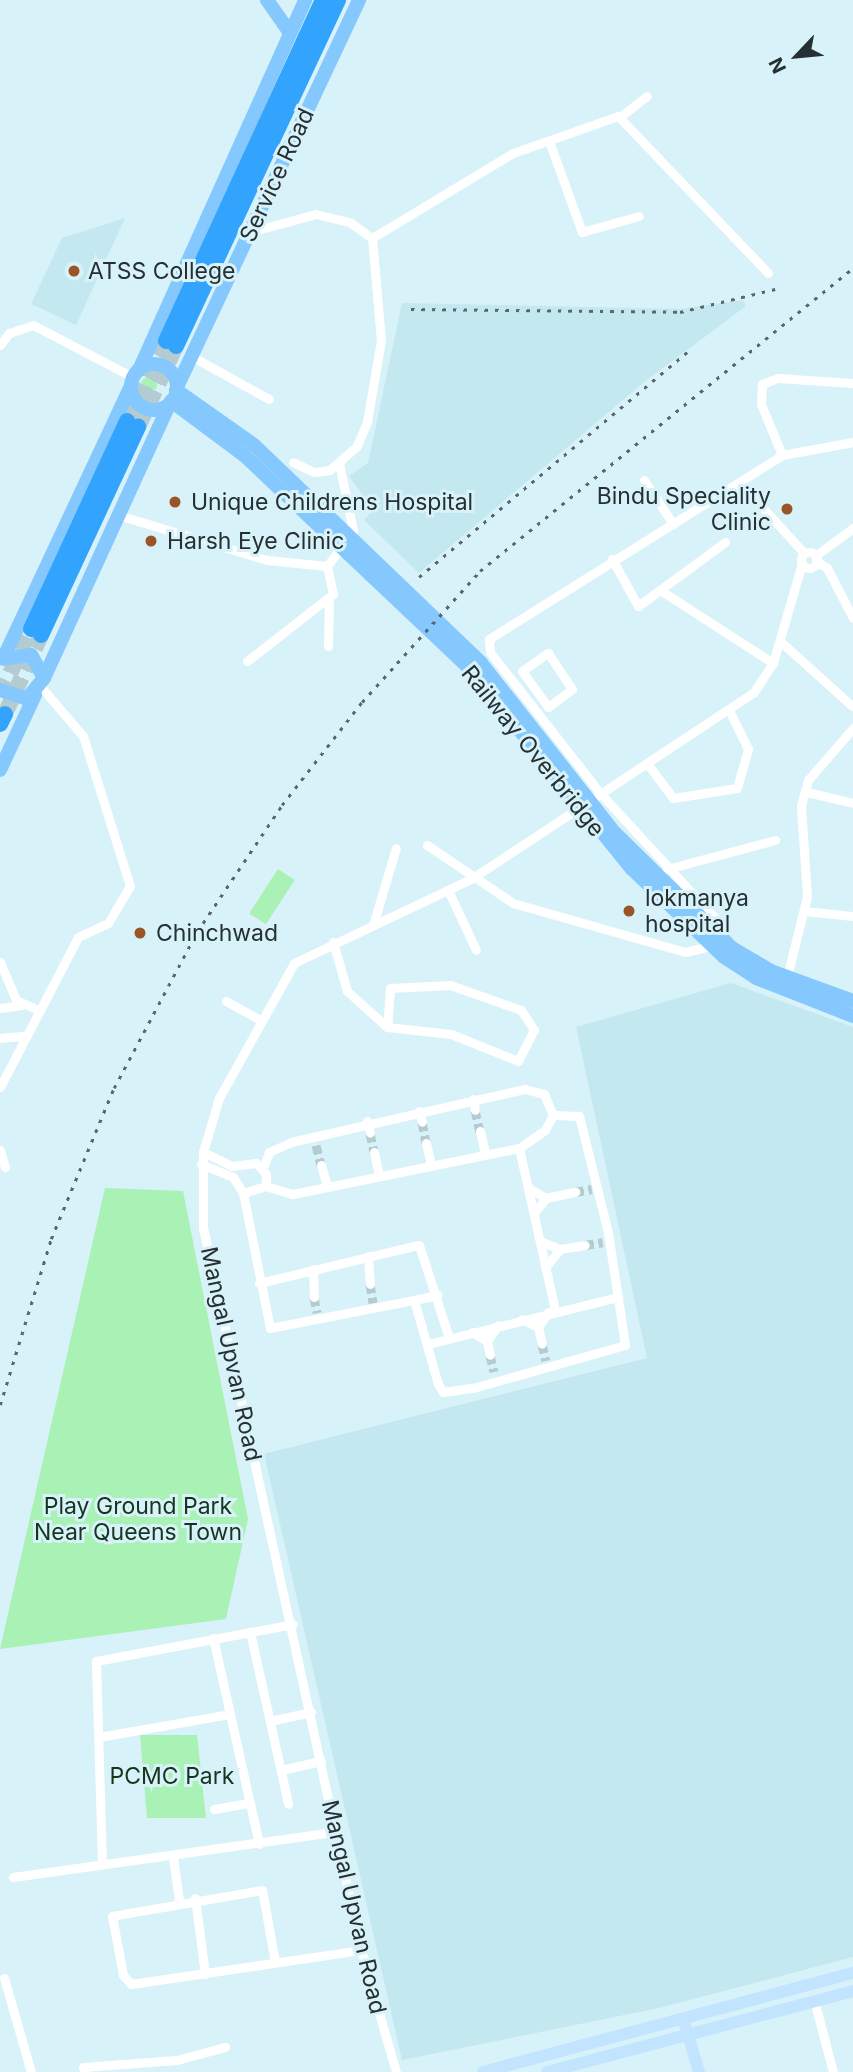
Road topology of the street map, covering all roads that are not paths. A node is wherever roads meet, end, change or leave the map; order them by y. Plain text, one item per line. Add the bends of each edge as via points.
1 (267, 0) edge
2 (306, 0) edge
3 (323, 0) edge
4 (338, 0) edge
5 (359, 0) edge
6 (290, 33) junction
7 (647, 96) dead end
8 (620, 117) junction
9 (549, 141) junction
10 (639, 215) dead end
11 (249, 232) junction
12 (372, 238) junction
13 (768, 273) dead end
14 (0, 345) edge
15 (191, 356) junction
16 (134, 378) junction
17 (853, 383) edge
18 (174, 396) junction
19 (269, 399) dead end
20 (133, 424) tunnel mouth
21 (853, 442) edge
22 (782, 455) junction
23 (293, 462) dead end
24 (339, 463) junction
25 (644, 480) dead end
26 (741, 484) junction
27 (118, 515) junction
28 (673, 524) junction
29 (853, 528) edge
30 (725, 542) dead end
31 (803, 558) junction
32 (612, 559) junction
33 (816, 559) junction
34 (327, 566) junction
35 (660, 590) junction
36 (328, 599) junction
37 (853, 618) edge
38 (36, 632) tunnel mouth
39 (780, 641) junction
40 (328, 646) dead end
41 (1, 660) edge
42 (247, 661) dead end
43 (773, 663) junction
44 (40, 687) junction
45 (0, 690) edge
46 (534, 695) junction
47 (852, 706) edge
48 (729, 710) junction
49 (853, 728) edge
50 (649, 766) junction
51 (0, 770) edge
52 (807, 792) dead end
53 (597, 796) junction
54 (853, 803) edge
55 (574, 811) dead end
56 (775, 840) dead end
57 (427, 845) dead end
58 (396, 848) dead end
59 (667, 869) junction
60 (471, 879) junction
61 (448, 890) junction
62 (804, 911) junction
63 (853, 916) edge
64 (373, 925) junction
65 (716, 941) junction
66 (333, 942) junction
67 (476, 950) dead end
68 (0, 962) edge
69 (787, 977) junction
70 (226, 1001) dead end
71 (853, 1001) edge
72 (22, 1005) junction
73 (0, 1008) edge
74 (38, 1010) junction
75 (853, 1016) edge
76 (258, 1018) junction
77 (387, 1027) junction
78 (25, 1036) junction
79 (0, 1038) edge
80 (0, 1087) edge
81 (473, 1099) junction
82 (475, 1110) tunnel mouth
83 (419, 1111) junction
84 (552, 1115) junction
85 (367, 1121) junction
86 (422, 1122) tunnel mouth
87 (480, 1131) tunnel mouth
88 (370, 1133) tunnel mouth
89 (426, 1143) tunnel mouth
90 (519, 1148) junction
91 (0, 1150) edge
92 (203, 1152) junction
93 (374, 1152) tunnel mouth
94 (485, 1153) junction
95 (201, 1164) junction
96 (431, 1164) junction
97 (321, 1165) tunnel mouth
98 (5, 1167) dead end
99 (262, 1168) junction
100 (379, 1175) junction
101 (266, 1186) junction
102 (327, 1186) junction
103 (528, 1188) junction
104 (575, 1192) tunnel mouth
105 (243, 1193) junction
106 (546, 1198) junction
107 (534, 1213) junction
108 (540, 1241) junction
109 (585, 1245) tunnel mouth
110 (560, 1249) junction
111 (363, 1257) junction
112 (545, 1266) junction
113 (308, 1270) junction
114 (259, 1283) junction
115 (370, 1284) tunnel mouth
116 (438, 1295) junction
117 (314, 1297) tunnel mouth
118 (618, 1297) junction
119 (414, 1300) junction
120 (551, 1311) junction
121 (522, 1319) junction
122 (498, 1325) junction
123 (538, 1327) junction
124 (471, 1332) junction
125 (449, 1338) junction
126 (487, 1341) junction
127 (428, 1343) junction
128 (542, 1344) tunnel mouth
129 (490, 1355) tunnel mouth
130 (293, 1624) junction
131 (250, 1632) junction
132 (212, 1638) junction
133 (311, 1712) junction
134 (229, 1714) junction
135 (270, 1721) junction
136 (99, 1737) junction
137 (321, 1761) junction
138 (281, 1770) junction
139 (249, 1803) junction
140 (288, 1804) dead end
141 (214, 1809) dead end
142 (335, 1832) junction
143 (259, 1844) junction
144 (173, 1857) junction
145 (102, 1864) junction
146 (13, 1877) dead end
147 (195, 1898) junction
148 (179, 1900) junction
149 (361, 1950) junction
150 (275, 1962) junction
151 (205, 1973) junction
152 (853, 1973) edge
153 (4, 1978) dead end
154 (853, 1991) edge
155 (814, 2000) junction
156 (683, 2018) junction
157 (687, 2032) junction
158 (225, 2048) dead end
159 (592, 2058) junction
160 (31, 2072) edge
161 (85, 2072) edge
162 (396, 2072) edge
163 (483, 2072) edge
164 (547, 2072) edge
165 (597, 2072) edge
166 (699, 2072) edge
167 (833, 2072) edge

1 - 6 main road
2 - 6 main road, Service Road
3 - 4 highway via 171,344
5 - 11 main road, Service Road
6 - 16 main road, Service Road
7 - 8 street
8 - 9 street
8 - 13 street
9 - 10 street via 582,232
9 - 12 street via 513,153
11 - 12 street via 316,214 351,223
11 - 15 main road, Service Road
12 - 24 street via 379,360 362,436
14 - 16 street via 9,333 33,325
15 - 18 main road, Service Road
15 - 19 street
16 - 18 main road via 145,407
16 - 18 main road, Railway Overbridge via 163,366
16 - 41 main road, Service Road
17 - 22 street via 778,378 762,384 761,404
18 - 27 main road, Service Road
18 - 65 main road, Railway Overbridge via 476,667 606,840
20 - 38 highway
21 - 22 street
22 - 26 street
23 - 24 street via 321,473
24 - 34 street via 353,531
25 - 28 street
26 - 28 street
26 - 31 street
27 - 34 street via 267,560
27 - 44 main road, Service Road
28 - 32 street
29 - 33 street
30 - 35 street
31 - 33 street
31 - 39 street
32 - 35 street via 638,606
32 - 46 street via 489,639 490,652
33 - 37 street via 827,568
34 - 36 street via 335,587
35 - 43 street
36 - 40 street
36 - 42 street
39 - 43 street
39 - 47 street
41 - 44 main road via 31,654
43 - 48 street via 754,692
44 - 45 main road via 17,700
44 - 51 main road, Service Road
44 - 74 street via 83,736 130,886 108,923 78,937
46 - 46 street via 548,707 572,689 548,653 522,671
46 - 53 street
48 - 50 street
48 - 50 street via 748,749 737,788 673,798
49 - 62 street via 808,780 801,806
50 - 53 street
52 - 54 street
53 - 59 street
55 - 60 street, Mangal Upvan Road
56 - 59 street
57 - 60 street
58 - 64 street
59 - 65 street via 715,918
60 - 61 street, Mangal Upvan Road
60 - 65 street via 528,908 685,952
61 - 64 street, Mangal Upvan Road
61 - 67 street
62 - 63 street
62 - 69 street
64 - 66 street, Mangal Upvan Road
65 - 69 main road
65 - 75 main road via 756,978
66 - 76 street, Mangal Upvan Road via 294,962
66 - 77 street via 347,991
68 - 72 street via 4,984
69 - 71 main road
70 - 76 street
72 - 73 street
72 - 74 street
74 - 78 street
76 - 92 street, Mangal Upvan Road via 209,1121
77 - 77 street via 451,1034 518,1061 534,1030 521,1010 450,985 390,988
78 - 79 street
78 - 80 street
81 - 82 street
81 - 83 street
81 - 84 street via 525,1088 544,1094
83 - 85 street
83 - 86 street
84 - 90 street via 545,1130
84 - 118 street via 579,1116
85 - 88 street
85 - 99 street via 269,1152
87 - 94 street
89 - 96 street
90 - 94 street
90 - 103 street
91 - 98 street
92 - 95 street, Mangal Upvan Road
92 - 99 street via 232,1166
93 - 100 street
94 - 96 street
95 - 105 street via 233,1177
95 - 130 street, Mangal Upvan Road via 203,1228
96 - 100 street
97 - 102 street
99 - 101 street
100 - 102 street
101 - 102 street via 292,1194
101 - 105 street
103 - 106 street
103 - 107 street
104 - 106 street
105 - 114 street
106 - 107 street
107 - 108 street
108 - 110 street
108 - 112 street
109 - 110 street
110 - 112 street
111 - 113 street
111 - 115 street
111 - 116 street via 419,1245
112 - 120 street
113 - 114 street
113 - 117 street
114 - 119 street via 270,1328
116 - 119 street
116 - 125 street
118 - 120 street
118 - 127 street via 625,1345 443,1392
119 - 127 street
120 - 121 street
120 - 123 street
121 - 122 street
121 - 123 street
122 - 124 street
122 - 126 street
123 - 128 street
124 - 125 street
124 - 126 street
125 - 127 street
126 - 129 street
130 - 131 street
130 - 133 street, Mangal Upvan Road
131 - 132 street
131 - 135 street
132 - 134 street
132 - 136 street via 96,1661
133 - 135 street
133 - 137 street, Mangal Upvan Road
134 - 136 street
134 - 139 street
135 - 138 street
136 - 145 street
137 - 138 street
137 - 142 street, Mangal Upvan Road
138 - 140 street
139 - 141 street
139 - 143 street
142 - 143 street
142 - 149 street, Mangal Upvan Road
143 - 144 street
144 - 145 street
144 - 148 street
145 - 146 street
147 - 148 street
147 - 150 street via 267,1892
147 - 151 street
148 - 151 street via 112,1916 125,1980 137,1984
149 - 150 street
149 - 162 street, Mangal Upvan Road
150 - 151 street
152 - 156 street
153 - 160 street
154 - 155 street
155 - 157 street
155 - 167 street
156 - 157 street
156 - 163 street
157 - 159 street
157 - 166 street
158 - 161 street via 177,2060 83,2067
159 - 164 street
159 - 165 street

